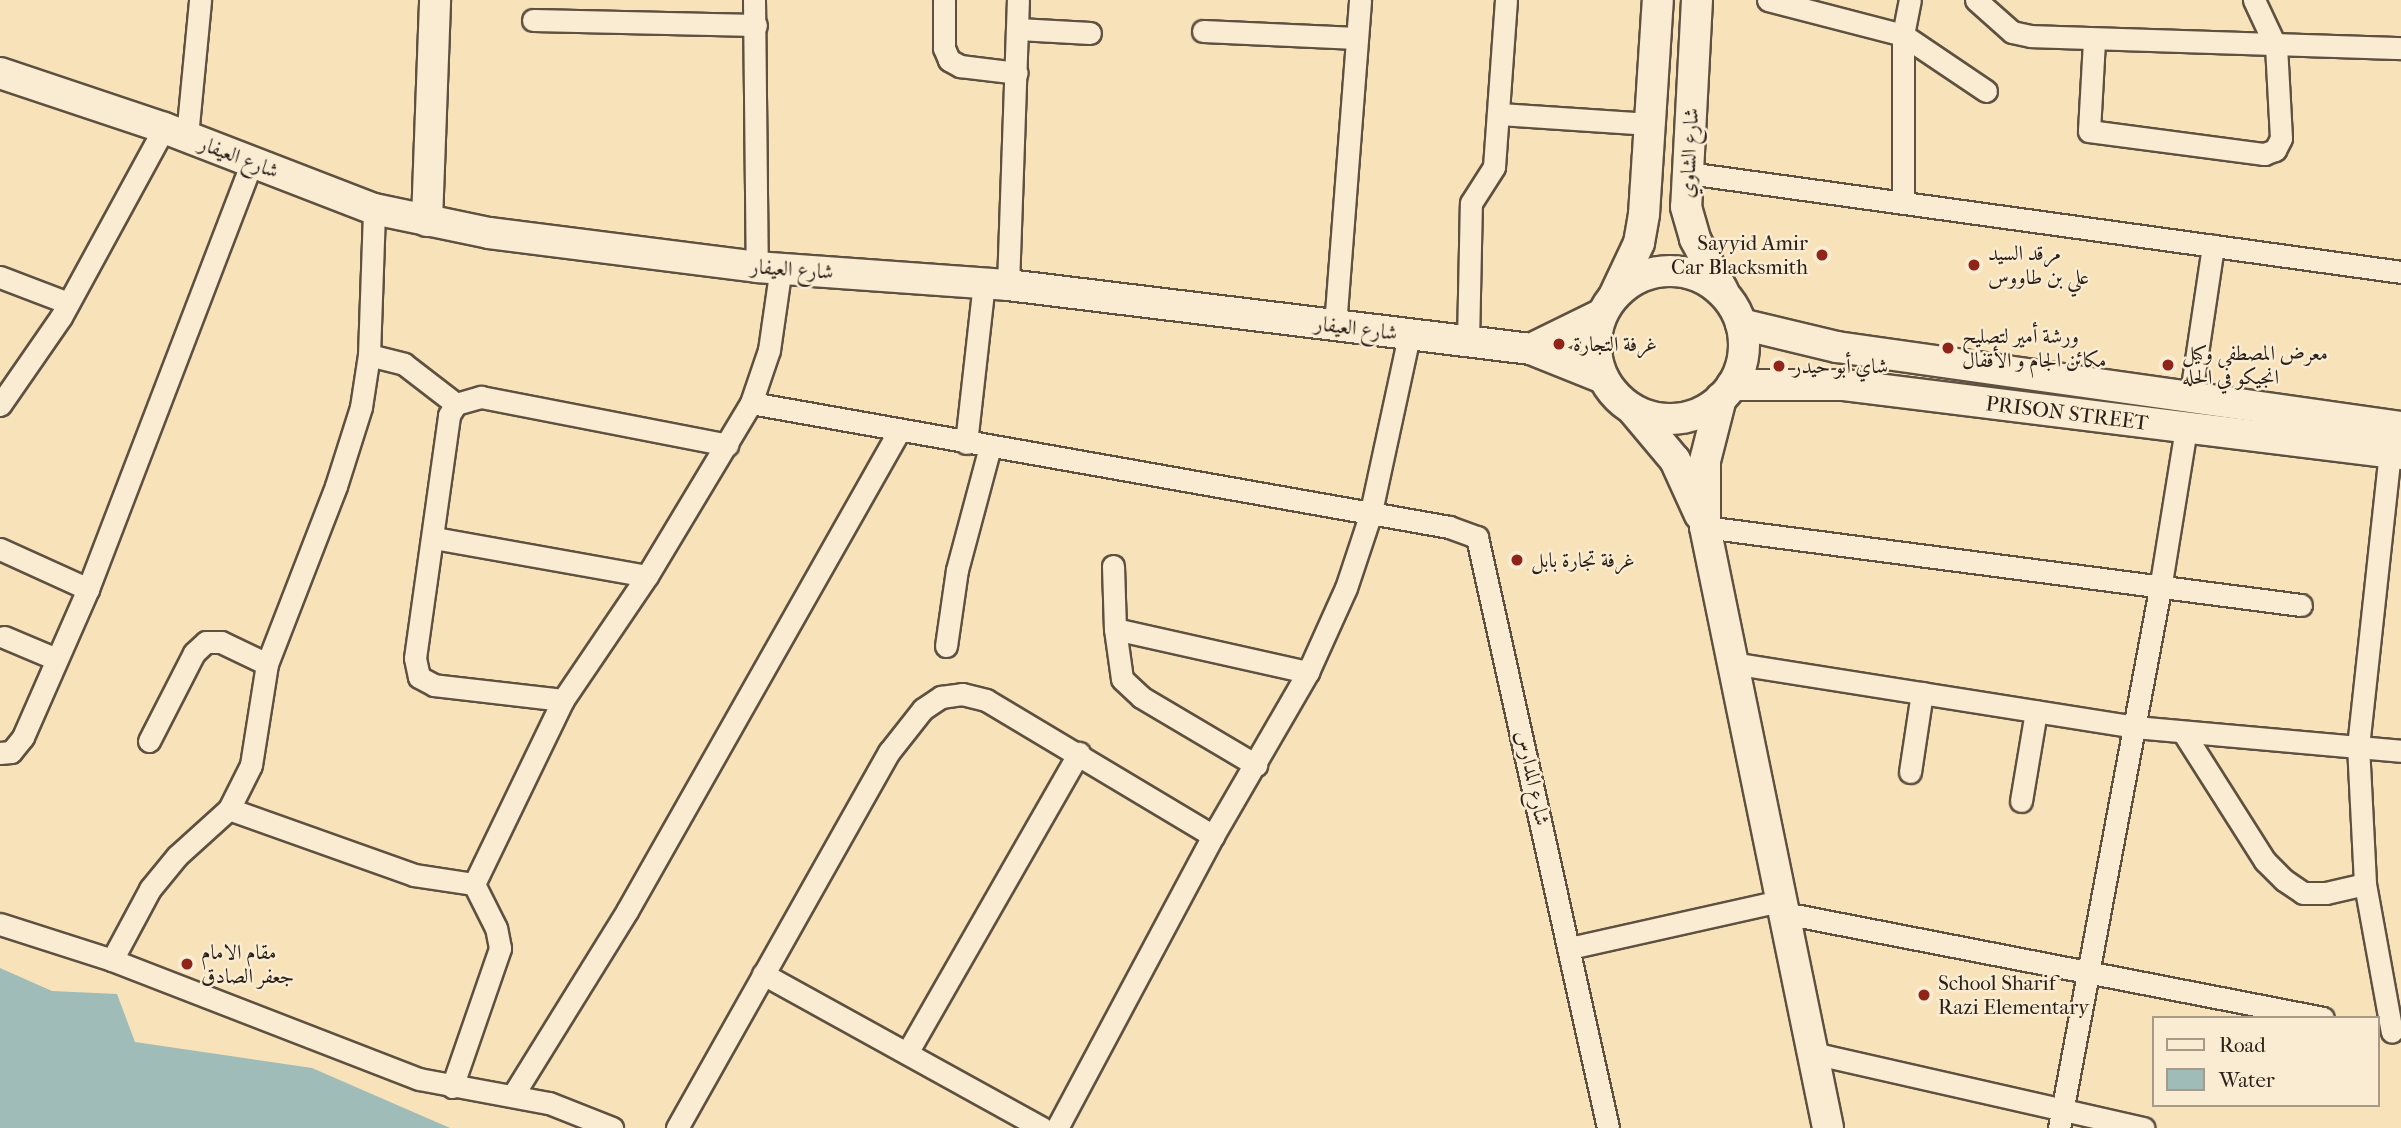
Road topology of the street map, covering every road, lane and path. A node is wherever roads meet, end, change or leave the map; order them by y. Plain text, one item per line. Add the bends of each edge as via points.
1 (200, 0) edge
2 (435, 0) edge
3 (754, 0) edge
4 (944, 0) edge
5 (1018, 0) edge
6 (1360, 0) edge
7 (1506, 0) edge
8 (1658, 0) edge
9 (1697, 0) edge
10 (1772, 0) edge
11 (1910, 0) edge
12 (1976, 0) edge
13 (2254, 0) edge
14 (533, 20) dead end
15 (756, 25) junction
16 (1018, 29) junction
17 (1203, 31) dead end
18 (1090, 33) dead end
19 (1903, 35) junction
20 (1357, 38) junction
21 (2094, 41) junction
22 (2276, 47) junction
23 (2401, 48) edge
24 (0, 73) edge
25 (1017, 73) junction
26 (1986, 91) dead end
27 (1499, 114) junction
28 (1651, 124) junction
29 (175, 132) junction
30 (252, 162) junction
31 (1688, 173) junction
32 (1903, 203) junction
33 (374, 209) junction
34 (427, 221) junction
35 (2213, 246) junction
36 (769, 267) junction
37 (2401, 272) edge
38 (0, 276) edge
39 (996, 284) junction
40 (1727, 298) junction
41 (68, 303) junction
42 (1608, 304) junction
43 (1741, 324) junction
44 (1335, 326) junction
45 (1409, 335) junction
46 (1468, 342) junction
47 (1531, 349) junction
48 (369, 355) junction
49 (2038, 377) junction
50 (1603, 378) junction
51 (2070, 382) junction
52 (1727, 391) junction
53 (751, 403) junction
54 (456, 404) junction
55 (0, 405) edge
56 (2036, 409) junction
57 (1633, 410) junction
58 (2067, 413) junction
59 (2188, 414) junction
60 (899, 430) junction
61 (2380, 440) edge
62 (967, 443) junction
63 (727, 445) junction
64 (990, 447) junction
65 (1370, 516) junction
66 (1705, 527) junction
67 (434, 538) junction
68 (0, 549) edge
69 (1114, 566) dead end
70 (647, 576) junction
71 (88, 589) junction
72 (2160, 589) junction
73 (2301, 605) dead end
74 (1115, 629) junction
75 (4, 637) dead end
76 (946, 646) dead end
77 (56, 659) junction
78 (1732, 663) junction
79 (267, 664) junction
80 (1308, 672) junction
81 (1922, 693) junction
82 (563, 700) junction
83 (2036, 711) junction
84 (2134, 727) junction
85 (2183, 732) junction
86 (149, 741) dead end
87 (2358, 745) junction
88 (2401, 751) edge
89 (0, 753) edge
90 (1079, 753) junction
91 (1255, 765) junction
92 (1910, 772) dead end
93 (2021, 800) dead end
94 (229, 809) junction
95 (1213, 836) junction
96 (474, 884) junction
97 (2365, 884) junction
98 (1782, 907) junction
99 (0, 924) edge
100 (1570, 948) junction
101 (112, 960) junction
102 (2086, 970) junction
103 (763, 974) junction
104 (2313, 1016) edge
105 (2390, 1032) edge
106 (907, 1053) junction
107 (1813, 1053) junction
108 (452, 1087) junction
109 (513, 1095) junction
110 (2061, 1119) edge
111 (612, 1128) edge
112 (677, 1128) edge
113 (1042, 1128) edge
114 (1057, 1128) edge
115 (1608, 1128) edge
116 (1828, 1128) edge
117 (2144, 1128) edge

1 - 29 street
2 - 34 main road
3 - 15 street
4 - 25 street via 944,48 949,60 960,66
5 - 16 street
6 - 20 street
7 - 27 street
8 - 28 main road, شارع الشاوي
9 - 31 main road, شارع الشاوي
10 - 19 street
11 - 19 street
12 - 21 street via 2012,32
13 - 22 street
14 - 15 street
15 - 36 street
16 - 18 street
16 - 25 street
17 - 20 street
19 - 26 street
19 - 32 street
20 - 44 street
21 - 22 street
21 - 22 street via 2089,131 2099,136 2264,154 2275,150 2281,138
22 - 23 street
24 - 29 main road, شارع العيفار
25 - 39 street
27 - 28 street
27 - 46 street via 1494,167 1471,203
28 - 42 main road, شارع الشاوي via 1639,243
29 - 30 main road, شارع العيفار
29 - 41 street
30 - 33 main road, شارع العيفار
30 - 71 street
31 - 32 street
31 - 40 main road, شارع الشاوي via 1686,207 1695,239
32 - 35 street
33 - 34 main road, شارع العيفار
33 - 48 street
34 - 36 main road, شارع العيفار
35 - 37 street
35 - 59 street
36 - 39 main road, شارع العيفار
36 - 53 street via 769,350
38 - 41 street
39 - 44 main road, شارع العيفار
39 - 62 street
40 - 42 main road via 1708,281 1684,272 1646,275
40 - 43 main road
41 - 55 street
42 - 47 main road
42 - 50 main road via 1596,334
43 - 49 main road, PRISON STREET via 1837,347
43 - 52 main road via 1741,366
44 - 45 main road, شارع العيفار
45 - 46 main road, شارع العيفار
45 - 65 street
46 - 47 main road, شارع العيفار
47 - 50 main road, شارع العيفار
48 - 54 street via 404,364
48 - 79 street via 351,445
49 - 51 main road, PRISON STREET
49 - 56 main road via 2044,394
50 - 57 main road
51 - 58 main road via 2061,396
51 - 59 main road, PRISON STREET
52 - 56 main road, PRISON STREET via 1844,385
52 - 57 main road via 1702,412 1679,419
52 - 66 main road via 1705,461
53 - 60 street
53 - 63 street
54 - 63 street via 481,397
54 - 67 street via 446,429
56 - 58 main road, PRISON STREET
57 - 66 main road via 1675,460
58 - 59 main road, PRISON STREET
59 - 61 main road, PRISON STREET
59 - 72 street
60 - 62 street
60 - 109 street via 627,911
61 - 87 street
62 - 64 street
63 - 70 street
64 - 65 street
64 - 76 street via 957,570
65 - 80 street via 1346,588
65 - 100 street, شارع المدارس via 1449,527 1477,537
66 - 72 street
66 - 78 main road
67 - 70 street
67 - 82 street via 415,658 419,677 434,685
68 - 71 street
69 - 74 street
70 - 82 street
71 - 77 street
72 - 73 street
72 - 84 street
74 - 80 street
74 - 91 street via 1120,671 1129,688
75 - 77 street
77 - 89 street via 23,737 11,752
78 - 81 street
78 - 98 main road
79 - 86 street via 220,642 206,642 194,653
79 - 94 street via 251,765
80 - 91 street
81 - 83 street
81 - 92 street
82 - 96 street
83 - 84 street
83 - 93 street
84 - 85 street
84 - 102 street
85 - 87 street
85 - 97 street via 2265,861 2284,880 2303,893
87 - 88 street
87 - 97 street
90 - 95 street
90 - 103 street via 986,700 951,695 923,709 888,752
90 - 106 street
91 - 95 street
94 - 96 street via 414,875
94 - 101 street via 166,868
95 - 114 street
96 - 108 street via 496,928 500,948
97 - 105 street
98 - 100 street
98 - 102 street
98 - 107 main road
99 - 101 street
100 - 115 street, شارع المدارس
101 - 108 street via 386,1067
102 - 104 street
102 - 110 street
103 - 106 street
103 - 112 street
106 - 113 street
107 - 110 street
107 - 116 main road
108 - 109 street
109 - 111 street via 549,1103
110 - 117 street

